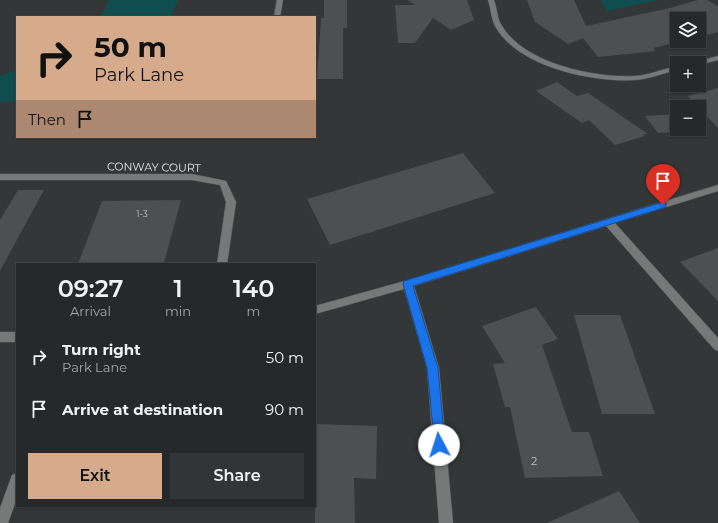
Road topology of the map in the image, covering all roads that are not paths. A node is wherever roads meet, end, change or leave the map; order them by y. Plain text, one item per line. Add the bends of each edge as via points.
1 (280, 0) edge
2 (491, 0) edge
3 (277, 16) edge
4 (718, 58) edge
5 (706, 61) edge
6 (670, 70) edge
7 (0, 177) edge
8 (718, 188) edge
9 (608, 222) junction
10 (222, 263) edge
11 (408, 284) junction
12 (316, 310) edge
13 (0, 337) edge
14 (16, 337) edge
15 (718, 346) edge
16 (16, 483) edge
17 (1, 523) edge
18 (446, 523) edge

1 - 3 street
2 - 6 street via 498,26 508,38 526,52 550,63 580,73 610,78 636,78
4 - 5 street
7 - 10 street, CONWAY COURT via 192,177 223,183 231,202
8 - 9 street
9 - 11 street
9 - 15 street
11 - 12 street
11 - 18 street via 433,368
13 - 14 street
16 - 17 street

